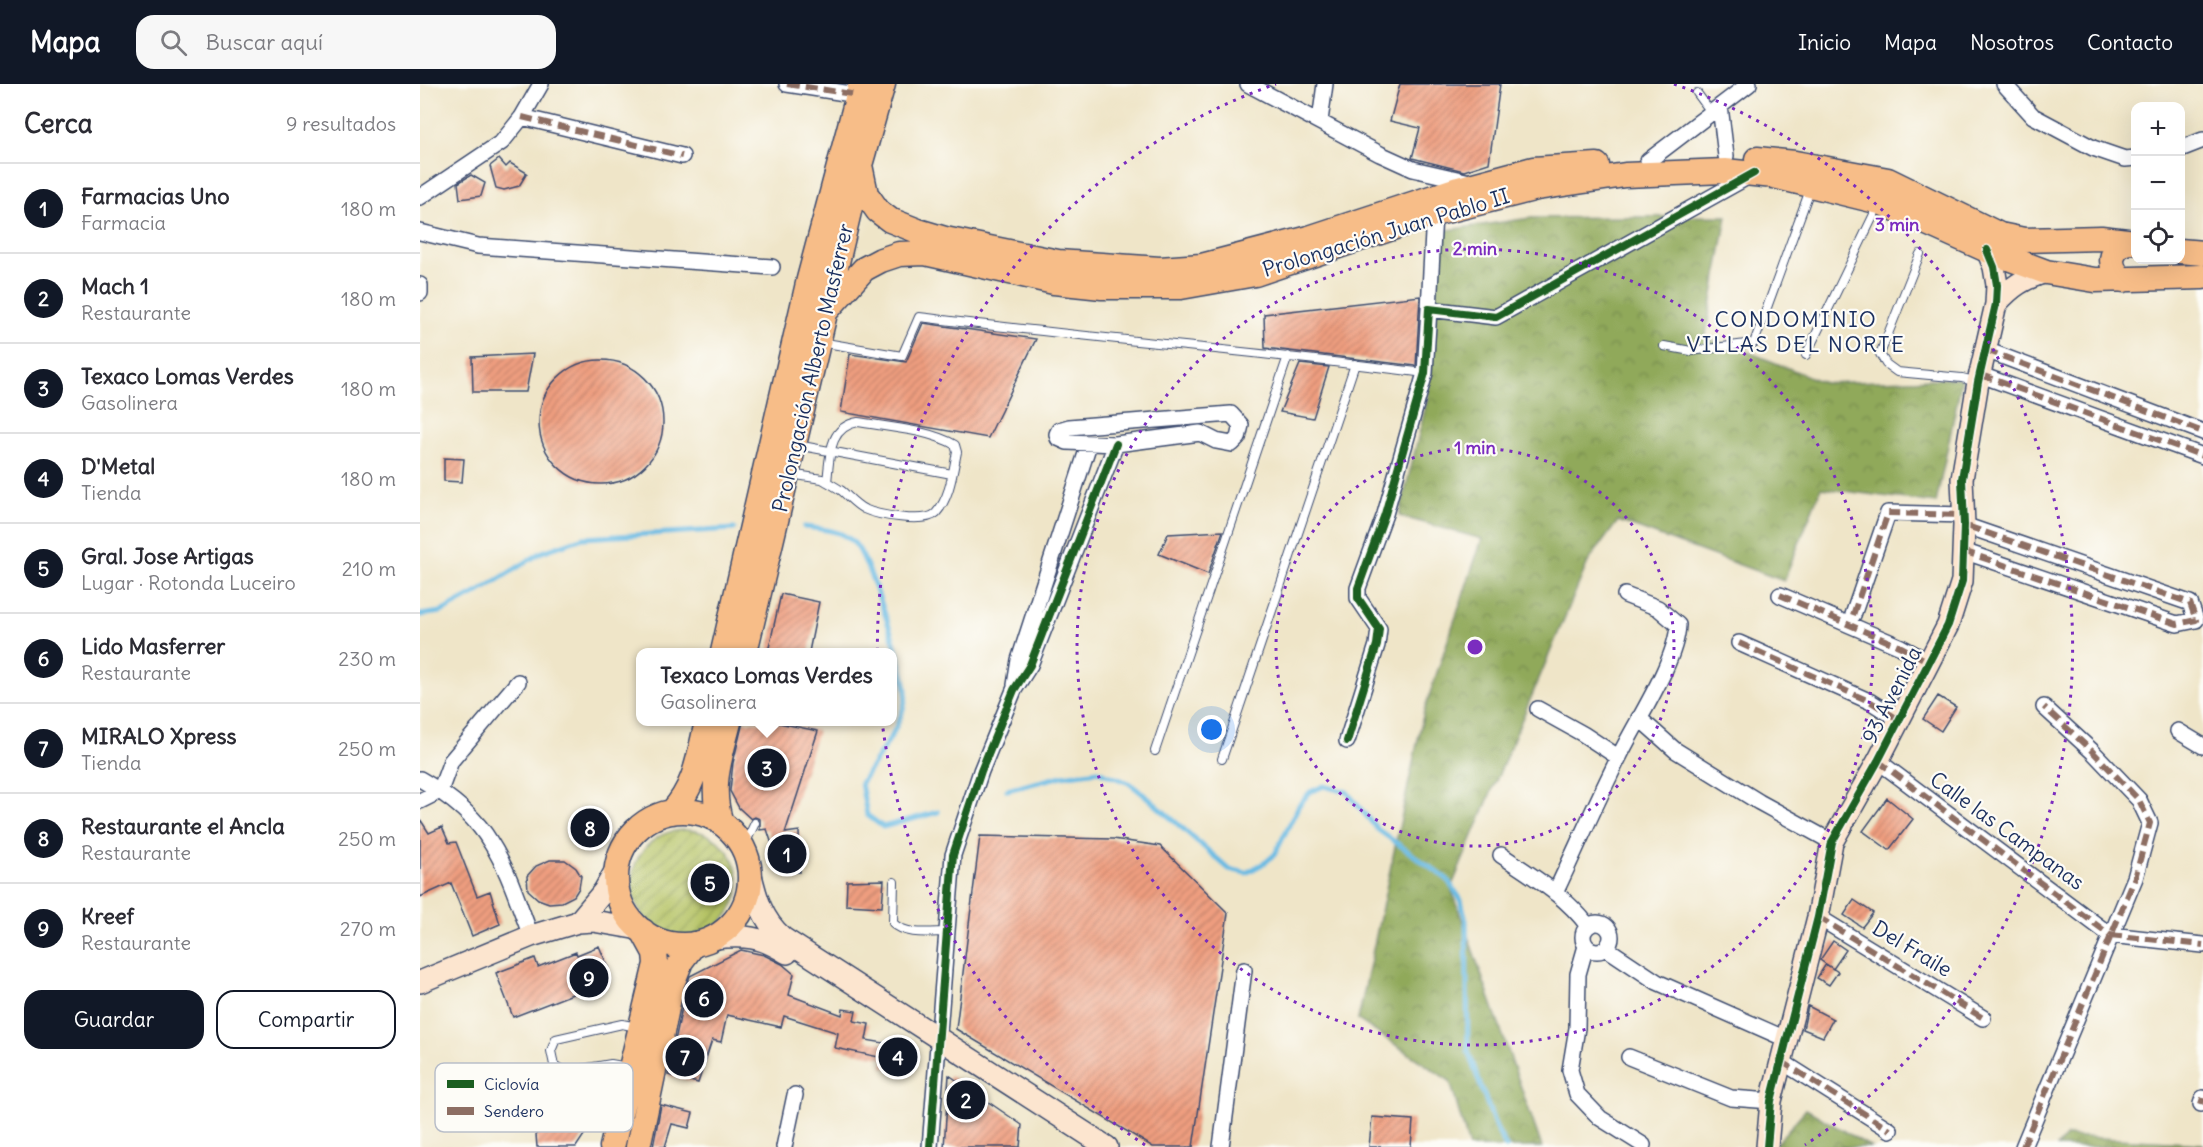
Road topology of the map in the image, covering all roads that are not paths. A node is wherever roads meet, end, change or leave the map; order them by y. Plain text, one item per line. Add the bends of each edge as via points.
1 (541, 84) edge
2 (787, 84) edge
3 (883, 84) edge
4 (1248, 84) edge
5 (1325, 84) edge
6 (1749, 84) edge
7 (2004, 84) edge
8 (859, 89) edge
9 (1697, 93) dead end
10 (1716, 109) junction
11 (522, 117) junction
12 (1320, 121) junction
13 (2201, 146) edge
14 (2185, 148) edge
15 (682, 156) dead end
16 (1726, 156) junction
17 (2131, 158) edge
18 (1648, 161) junction
19 (860, 165) junction
20 (1754, 173) junction
21 (1476, 184) junction
22 (1812, 185) junction
23 (420, 197) edge
24 (1880, 202) junction
25 (1434, 214) junction
26 (420, 232) edge
27 (2131, 241) edge
28 (2131, 243) edge
29 (1987, 250) junction
30 (2185, 251) edge
31 (2203, 253) edge
32 (1920, 254) dead end
33 (772, 267) dead end
34 (2046, 273) junction
35 (2203, 277) edge
36 (2124, 280) junction
37 (420, 285) edge
38 (420, 293) edge
39 (1996, 304) junction
40 (1429, 309) junction
41 (827, 310) junction
42 (820, 342) junction
43 (1664, 346) dead end
44 (1986, 350) junction
45 (1806, 355) dead end
46 (1287, 356) junction
47 (1355, 364) junction
48 (1425, 373) junction
49 (1980, 379) junction
50 (2203, 432) edge
51 (795, 444) junction
52 (1089, 444) junction
53 (1116, 444) junction
54 (830, 450) junction
55 (2203, 456) edge
56 (788, 474) junction
57 (952, 474) junction
58 (827, 482) junction
59 (1964, 520) junction
60 (1963, 551) junction
61 (1625, 595) dead end
62 (1780, 596) dead end
63 (1853, 615) dead end
64 (1739, 643) dead end
65 (724, 648) edge
66 (746, 648) edge
67 (1929, 662) junction
68 (518, 682) dead end
69 (1014, 690) junction
70 (2044, 707) dead end
71 (1538, 709) dead end
72 (1638, 718) junction
73 (1898, 719) junction
74 (724, 726) edge
75 (725, 726) edge
76 (2178, 731) dead end
77 (1347, 741) dead end
78 (2203, 746) edge
79 (1155, 751) dead end
80 (1618, 757) junction
81 (1222, 759) dead end
82 (1878, 761) junction
83 (420, 779) edge
84 (440, 791) junction
85 (420, 801) edge
86 (672, 812) junction
87 (722, 823) junction
88 (755, 823) dead end
89 (1832, 842) junction
90 (743, 848) junction
91 (1501, 855) dead end
92 (617, 868) junction
93 (750, 871) junction
94 (894, 882) dead end
95 (1555, 892) junction
96 (1818, 917) junction
97 (578, 922) junction
98 (1588, 926) junction
99 (641, 930) junction
100 (947, 932) junction
101 (2110, 935) junction
102 (531, 936) junction
103 (704, 941) junction
104 (2203, 945) edge
105 (1586, 946) junction
106 (1606, 948) junction
107 (1244, 970) dead end
108 (420, 982) edge
109 (1983, 1018) dead end
110 (641, 1028) junction
111 (1788, 1040) junction
112 (938, 1045) junction
113 (1629, 1057) dead end
114 (1781, 1061) junction
115 (554, 1063) edge
116 (632, 1063) edge
117 (795, 1095) dead end
118 (1772, 1101) junction
119 (1890, 1130) dead end
120 (616, 1132) edge
121 (1642, 1145) dead end
122 (612, 1147) edge
123 (638, 1147) edge
124 (784, 1147) edge
125 (930, 1147) edge
126 (1086, 1147) edge
127 (1107, 1147) edge
128 (1221, 1147) edge
129 (1767, 1147) edge
130 (2023, 1147) edge

1 - 11 street
2 - 8 street
3 - 19 main road, Prolongación Alberto Masferrer
4 - 12 street
5 - 12 street
6 - 10 street
7 - 17 street via 2033,116 2093,148
8 - 65 main road, Prolongación Alberto Masferrer via 809,279
9 - 10 lane
10 - 16 street
10 - 18 street
11 - 15 street
11 - 23 street via 502,142
12 - 21 street via 1413,169
13 - 14 street
16 - 18 main road
16 - 27 main road via 1796,163 1888,180 2000,235 2024,240 2101,238
18 - 21 main road via 1533,169
19 - 21 main road via 866,194 878,211 918,231 1058,262 1160,269 1201,266 1309,238
19 - 41 main road, Prolongación Alberto Masferrer
20 - 22 main road, Prolongación Juan Pablo II
20 - 25 main road, Prolongación Juan Pablo II via 1625,175 1537,188
20 - 40 street via 1496,317
22 - 24 main road, Prolongación Juan Pablo II
22 - 43 lane via 1754,343 1691,351
24 - 29 main road, Prolongación Juan Pablo II
24 - 45 lane
25 - 40 street
25 - 41 main road, Prolongación Juan Pablo II via 1255,274 1181,286 1102,287 1054,282 925,253 899,254 864,269
26 - 33 street via 478,246
28 - 36 main road via 2121,244 2112,259 2113,268
29 - 34 main road, Prolongación Juan Pablo II
29 - 39 street, 93 Avenida via 1994,267
30 - 31 main road
32 - 49 lane via 1880,354 1897,372
34 - 36 main road, Prolongación Juan Pablo II
34 - 39 street via 2009,289
35 - 36 main road, Prolongación Juan Pablo II
37 - 38 street
39 - 44 street, 93 Avenida
40 - 48 street
41 - 42 main road, Prolongación Alberto Masferrer
42 - 46 lane via 902,356 919,317
42 - 51 main road, Prolongación Alberto Masferrer
44 - 49 street, 93 Avenida
44 - 50 street
46 - 47 lane
46 - 79 lane
47 - 48 lane
47 - 81 lane
48 - 77 street via 1385,514 1358,588 1358,598 1378,629 1377,645
49 - 55 street
49 - 59 street, 93 Avenida via 1962,479
51 - 54 lane
51 - 56 main road, Prolongación Alberto Masferrer
52 - 53 street
52 - 53 street via 1066,442 1057,434 1070,427 1231,414 1241,425 1232,444 1200,433
52 - 69 street via 1019,660
53 - 69 street via 1030,665
54 - 57 lane
54 - 57 lane via 842,427 858,422 932,435 955,445
54 - 58 lane
56 - 58 lane
56 - 66 main road, Prolongación Alberto Masferrer
57 - 58 lane via 935,514 919,519 863,508
59 - 60 street, 93 Avenida
59 - 60 street via 2190,603 2196,620 2177,624
59 - 63 street via 1888,513
60 - 67 street, 93 Avenida via 1962,581 1948,625
61 - 72 street via 1658,608 1678,626 1668,663
62 - 67 street
64 - 73 street via 1870,702
67 - 73 street, 93 Avenida
68 - 84 street via 451,761
69 - 100 street via 953,855
70 - 101 street via 2139,800 2151,823 2135,878
71 - 80 street
72 - 80 street
72 - 89 street via 1675,750
73 - 82 street, 93 Avenida
74 - 86 main road
75 - 87 main road via 715,783
76 - 78 street
80 - 95 street
82 - 89 street, 93 Avenida
82 - 101 street, Calle las Campanas
83 - 84 street
84 - 85 street
84 - 102 street via 471,816 492,843
86 - 87 main road via 689,812
86 - 92 main road via 650,820 634,832
87 - 90 main road
88 - 90 lane
89 - 96 street, 93 Avenida
90 - 93 main road
91 - 95 street
92 - 97 street via 600,898
92 - 99 main road via 624,910
93 - 103 main road via 749,889 740,914 728,927
93 - 112 street via 762,913 774,931
94 - 100 lane via 893,923 899,929
95 - 98 street
96 - 109 street, Del Fraile
96 - 111 street, 93 Avenida
97 - 99 street
97 - 102 street
98 - 105 street via 1582,935
98 - 106 street via 1598,922 1608,927 1611,938
99 - 103 main road via 666,943
99 - 110 main road via 655,953 656,964
100 - 112 street
101 - 104 street
101 - 130 street
102 - 108 street
103 - 112 street via 737,935 768,942
103 - 123 main road via 681,961 672,984
105 - 106 street via 1596,951
105 - 121 street via 1578,974 1577,1028 1570,1070 1577,1094 1600,1118
106 - 111 street via 1657,982
107 - 128 street
110 - 115 lane via 622,1024 556,1039 551,1047
110 - 116 main road
111 - 114 street, 93 Avenida
112 - 125 street
112 - 126 street
112 - 127 street
113 - 118 street via 1731,1098
114 - 118 street, 93 Avenida
114 - 119 street
117 - 124 street
118 - 129 street, 93 Avenida
120 - 122 main road

